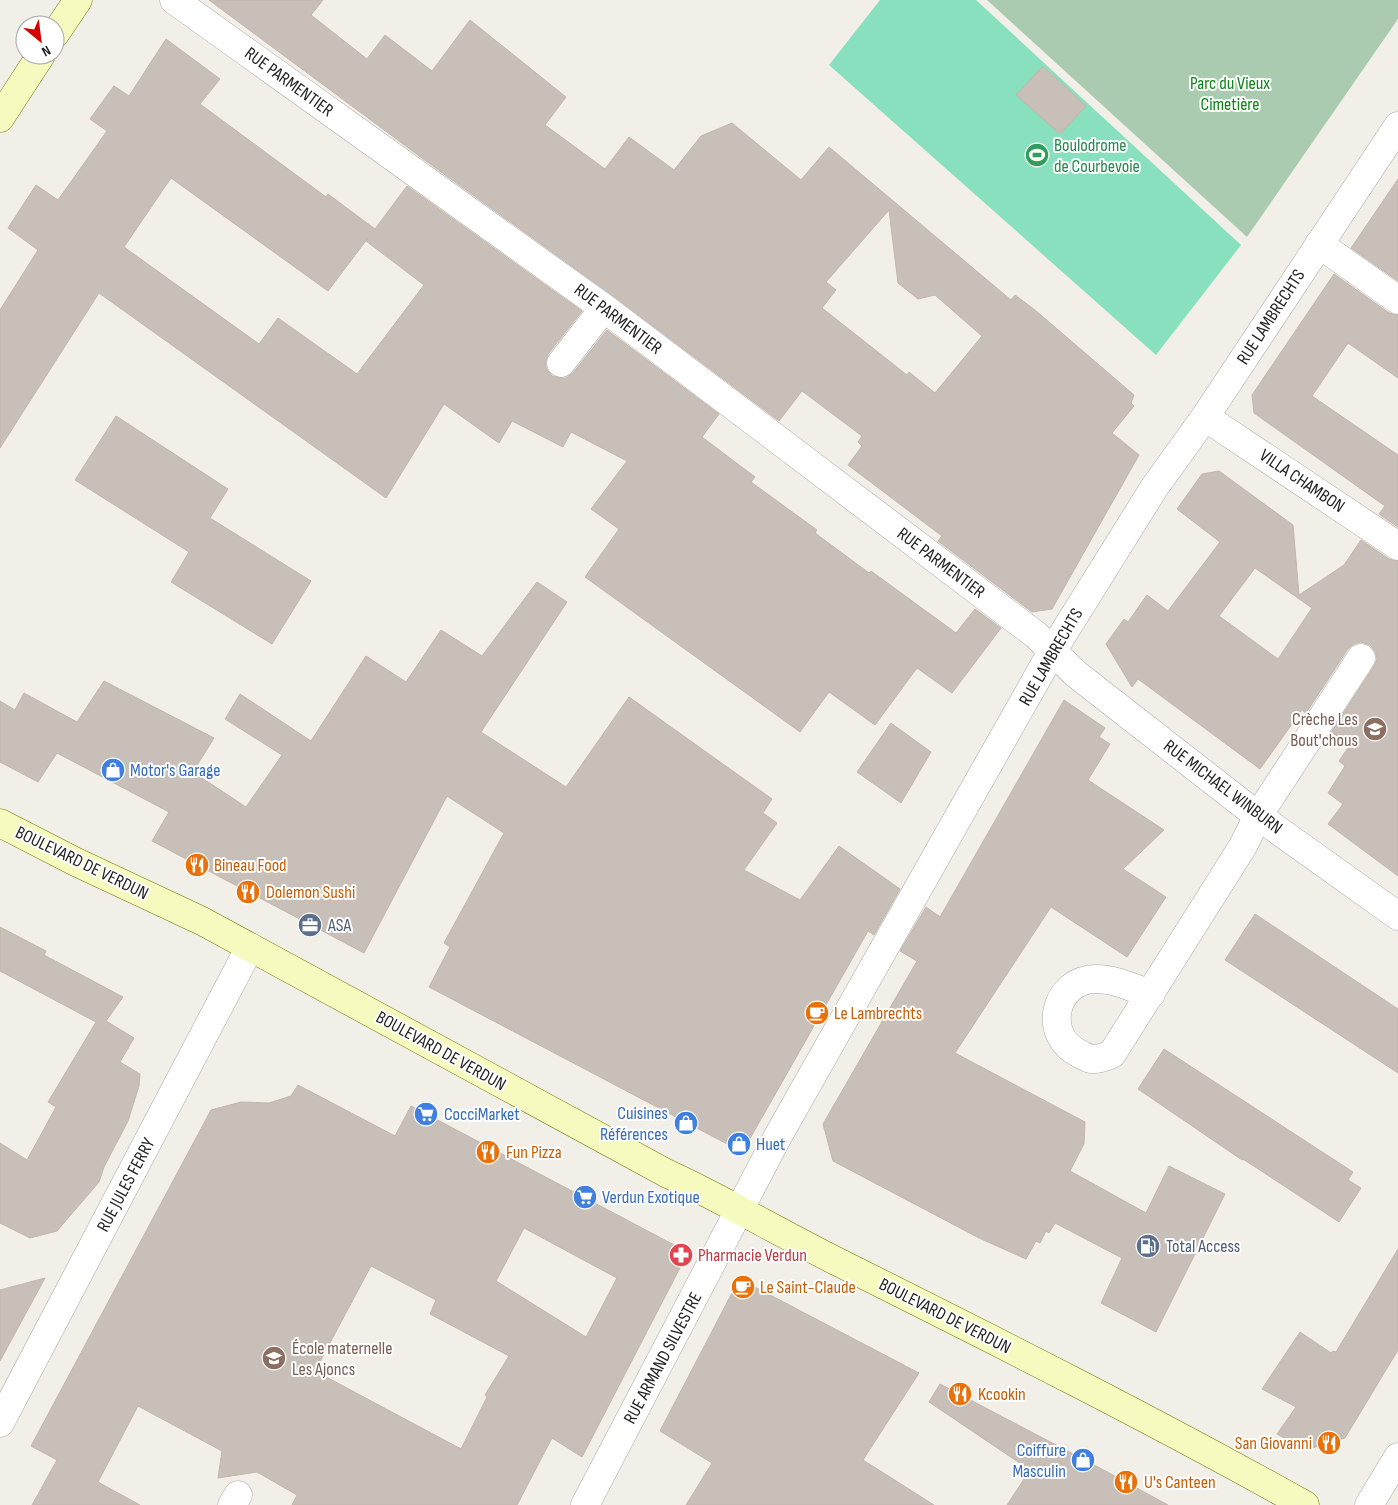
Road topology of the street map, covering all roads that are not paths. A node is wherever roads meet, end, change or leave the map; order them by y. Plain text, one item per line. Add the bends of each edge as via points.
1 (78, 0) edge
2 (174, 0) edge
3 (65, 19) edge
4 (34, 65) edge
5 (0, 118) edge
6 (1398, 126) edge
7 (1319, 244) junction
8 (1398, 300) edge
9 (604, 308) junction
10 (561, 362) dead end
11 (1205, 417) junction
12 (1398, 546) edge
13 (1053, 650) junction
14 (1361, 658) dead end
15 (1258, 816) junction
16 (0, 823) edge
17 (1398, 916) edge
18 (250, 947) junction
19 (1151, 994) dead end
20 (740, 1210) junction
21 (0, 1423) edge
22 (1398, 1457) edge
23 (585, 1505) edge
24 (1305, 1505) edge
25 (1368, 1505) edge

1 - 3 main road
2 - 9 street, RUE PARMENTIER
4 - 5 main road
6 - 7 street, RUE LAMBRECHTS
7 - 8 street
7 - 11 street, RUE LAMBRECHTS
9 - 10 street
9 - 13 street, RUE PARMENTIER
11 - 12 street, VILLA CHAMBON
11 - 13 street, RUE LAMBRECHTS via 1154,488
13 - 15 street, RUE MICHAEL WINBURN via 1076,674
13 - 20 street, RUE LAMBRECHTS via 802,1093
14 - 15 street
15 - 17 street, RUE MICHAEL WINBURN
15 - 19 street via 1243,846
16 - 18 main road, BOULEVARD DE VERDUN
18 - 20 main road, BOULEVARD DE VERDUN
18 - 21 street, RUE JULES FERRY
20 - 23 street, RUE ARMAND SILVESTRE
20 - 24 main road, BOULEVARD DE VERDUN via 787,1237 1192,1442
22 - 25 street

